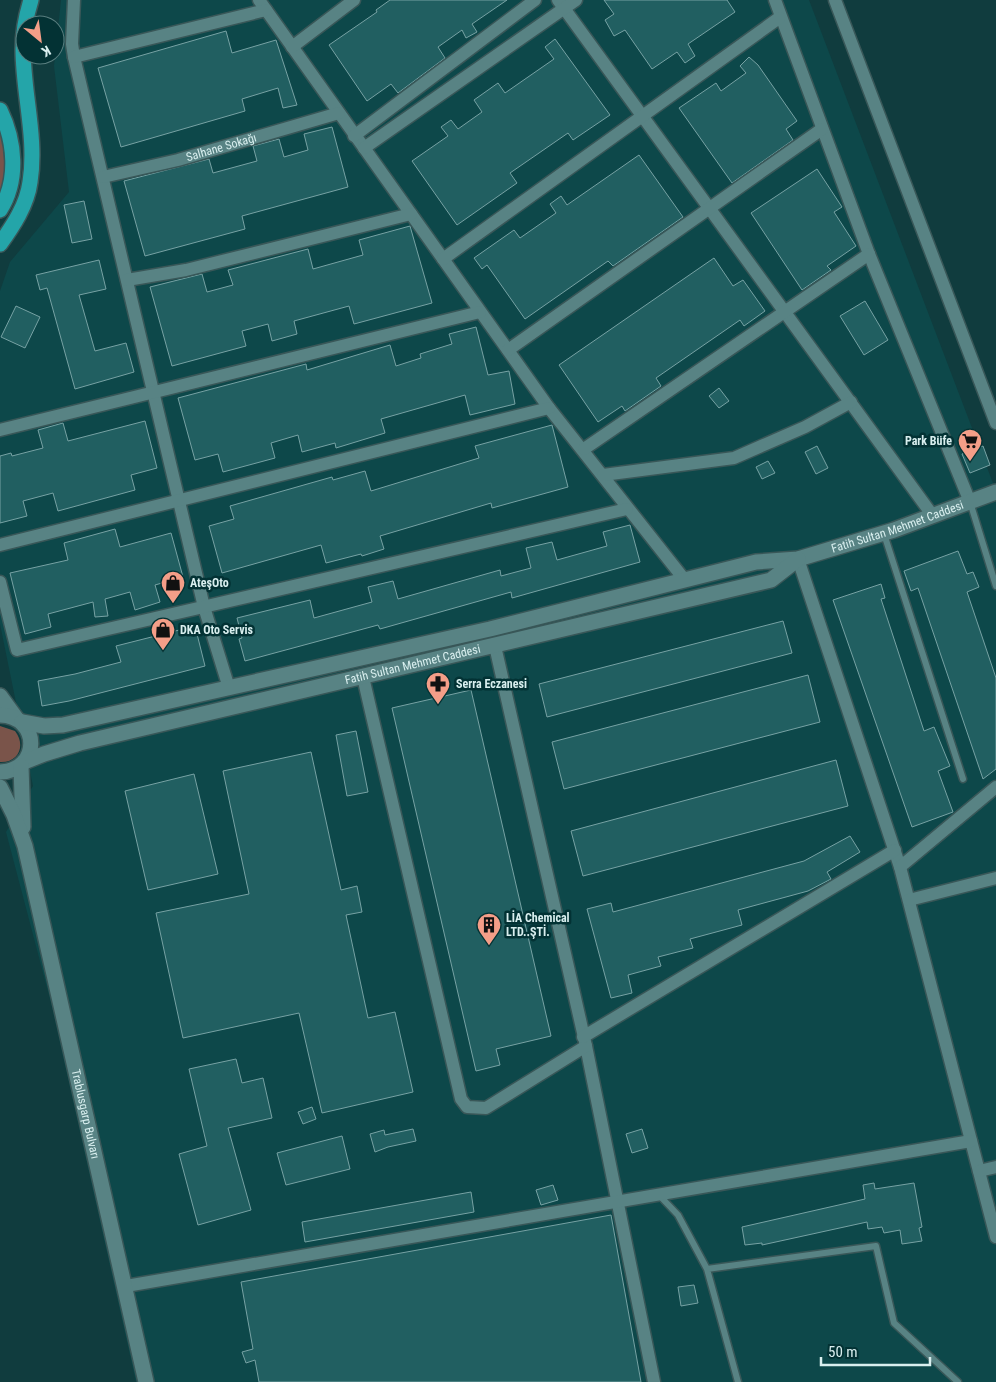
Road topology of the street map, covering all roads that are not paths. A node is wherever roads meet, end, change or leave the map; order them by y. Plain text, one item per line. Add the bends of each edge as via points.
1 (30, 0) edge
2 (74, 0) edge
3 (354, 0) edge
4 (535, 0) edge
5 (576, 0) edge
6 (775, 0) edge
7 (835, 0) edge
8 (561, 4) edge
9 (262, 5) edge
10 (780, 18) junction
11 (292, 46) junction
12 (74, 57) junction
13 (0, 110) edge
14 (339, 113) junction
15 (642, 116) junction
16 (822, 130) junction
17 (354, 136) junction
18 (364, 148) junction
19 (103, 177) junction
20 (709, 207) junction
21 (0, 210) edge
22 (411, 214) junction
23 (2, 240) edge
24 (869, 254) junction
25 (443, 259) junction
26 (127, 280) junction
27 (480, 312) junction
28 (786, 312) junction
29 (508, 350) junction
30 (154, 392) junction
31 (850, 402) junction
32 (549, 408) junction
33 (996, 423) edge
34 (0, 430) edge
35 (584, 449) junction
36 (603, 475) junction
37 (996, 492) edge
38 (179, 500) junction
39 (970, 502) junction
40 (627, 509) junction
41 (933, 516) junction
42 (883, 533) junction
43 (0, 545) edge
44 (798, 559) junction
45 (684, 579) junction
46 (0, 582) edge
47 (996, 586) edge
48 (689, 601) junction
49 (204, 607) junction
50 (490, 629) junction
51 (495, 646) junction
52 (362, 677) junction
53 (229, 688) junction
54 (0, 696) edge
55 (234, 707) junction
56 (0, 715) edge
57 (19, 720) junction
58 (23, 764) junction
59 (0, 772) edge
60 (963, 779) dead end
61 (0, 787) edge
62 (996, 787) edge
63 (24, 846) junction
64 (895, 850) junction
65 (900, 867) junction
66 (996, 878) edge
67 (909, 900) junction
68 (585, 1041) junction
69 (971, 1141) junction
70 (996, 1167) edge
71 (979, 1171) junction
72 (658, 1194) junction
73 (618, 1200) junction
74 (996, 1237) edge
75 (706, 1269) junction
76 (126, 1286) junction
77 (146, 1382) edge
78 (654, 1382) edge
79 (738, 1382) edge
80 (958, 1382) edge

1 - 23 highway via 23,50 31,133 30,183 23,206
2 - 12 street
3 - 11 street
4 - 17 street
5 - 8 street
6 - 10 street
7 - 33 street
8 - 15 street
8 - 18 street
9 - 11 street
9 - 12 street
10 - 15 street
10 - 16 street
11 - 14 street
12 - 19 street
13 - 21 highway via 13,150 8,190
14 - 17 street
14 - 19 street, Salhane Sokağı via 178,160
15 - 20 street
15 - 25 street
16 - 20 street
16 - 24 street
17 - 18 street
18 - 22 street
19 - 26 street
20 - 28 street
20 - 29 street
22 - 25 street
22 - 26 street via 186,270
24 - 28 street
24 - 39 street
25 - 27 street
26 - 30 street
27 - 29 street
27 - 30 street
28 - 31 street
28 - 35 street
29 - 32 street
30 - 34 street
30 - 38 street
31 - 36 street via 805,427 734,458
31 - 41 street
32 - 35 street
32 - 38 street
35 - 36 street
36 - 40 street
37 - 39 main road, Fatih Sultan Mehmet Caddesi
38 - 43 street
38 - 49 street
39 - 41 main road, Fatih Sultan Mehmet Caddesi
39 - 47 lane
40 - 45 street
40 - 49 street
41 - 42 main road, Fatih Sultan Mehmet Caddesi
42 - 44 main road, Fatih Sultan Mehmet Caddesi
42 - 60 lane
44 - 45 main road, Fatih Sultan Mehmet Caddesi via 756,562
44 - 48 main road, Fatih Sultan Mehmet Caddesi via 771,580
44 - 64 street
45 - 48 main road
45 - 50 main road, Fatih Sultan Mehmet Caddesi
46 - 49 street via 17,650
48 - 51 main road, Fatih Sultan Mehmet Caddesi
49 - 53 street
50 - 51 main road
50 - 53 main road, Fatih Sultan Mehmet Caddesi
51 - 52 main road, Fatih Sultan Mehmet Caddesi
51 - 68 street
52 - 55 main road, Fatih Sultan Mehmet Caddesi
52 - 68 street via 461,1099 467,1107 486,1108
53 - 55 main road
53 - 57 main road, Fatih Sultan Mehmet Caddesi via 63,726 44,726
54 - 57 main road
55 - 58 main road, Fatih Sultan Mehmet Caddesi via 80,743
56 - 57 main road, Fatih Sultan Mehmet Caddesi
57 - 58 main road, Trablusgarp Bulvarı via 27,729 31,746
58 - 59 main road, Fatih Sultan Mehmet Caddesi via 14,770
58 - 63 main road, Trablusgarp Bulvarı
61 - 63 main road, Trablusgarp Bulvarı
62 - 65 street
63 - 76 main road, Trablusgarp Bulvarı
64 - 65 street
64 - 68 street
65 - 67 street
66 - 67 street
67 - 69 street
68 - 73 street
69 - 71 street
69 - 72 street
70 - 71 street
71 - 74 street
72 - 73 street
72 - 75 lane via 678,1215
73 - 76 street
73 - 78 street
75 - 79 lane
75 - 80 lane via 876,1246 894,1323
76 - 77 main road, Trablusgarp Bulvarı

